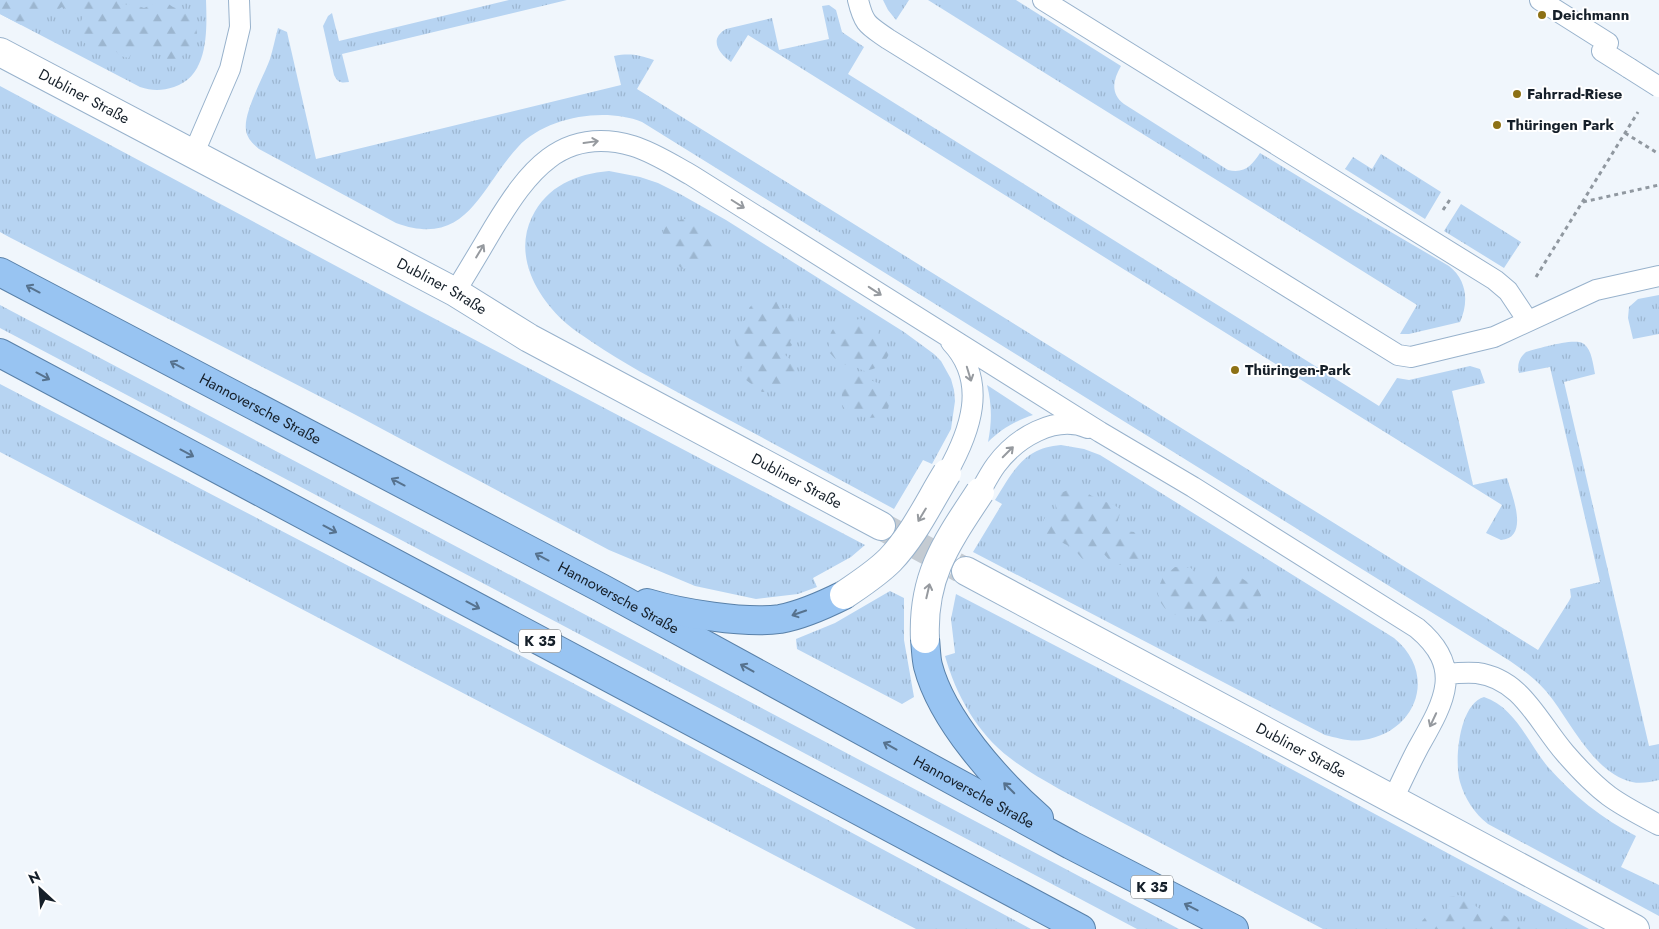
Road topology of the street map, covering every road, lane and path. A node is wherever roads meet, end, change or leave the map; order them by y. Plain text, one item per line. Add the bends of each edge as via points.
1 (239, 0) edge
2 (858, 0) edge
3 (1043, 0) edge
4 (1540, 0) edge
5 (0, 52) edge
6 (1659, 87) edge
7 (1640, 110) dead end
8 (1625, 133) junction
9 (1659, 154) edge
10 (193, 155) junction
11 (1659, 185) edge
12 (1582, 202) junction
13 (0, 272) edge
14 (1659, 276) edge
15 (454, 292) junction
16 (1523, 313) junction
17 (942, 334) junction
18 (0, 353) edge
19 (1100, 432) junction
20 (947, 473) joint
21 (980, 492) joint
22 (881, 526) tunnel mouth
23 (966, 571) tunnel mouth
24 (601, 588) junction
25 (844, 595) joint
26 (925, 639) joint
27 (1446, 674) junction
28 (1392, 800) junction
29 (1659, 825) edge
30 (1071, 845) junction
31 (1081, 929) edge
32 (1234, 929) edge
33 (1636, 929) edge

1 - 10 lane via 240,27 230,69
2 - 16 lane via 863,19 888,39 1398,355 1411,357 1494,337
3 - 16 lane via 1495,280 1508,291
4 - 6 lane, bridge via 1608,43 1602,51
5 - 10 street, Dubliner Straße
7 - 8 path
8 - 9 path
8 - 12 path
10 - 15 street, Dubliner Straße
11 - 12 path
12 - 16 path
24 -> 13 highway, Hannoversche Straße / K 35
14 - 16 lane via 1596,290
15 -> 17 lane via 506,207 532,173 560,151 578,144 616,142 652,153 691,175
15 - 22 street, Dubliner Straße via 529,338
17 - 19 lane
17 -> 20 lane via 964,360 973,394 967,430
18 -> 31 highway, K 35
21 -> 19 lane via 1004,455 1028,436 1049,427 1072,424
19 - 27 lane via 1417,628 1438,650
20 -> 25 street, bridge via 903,544 875,574
26 -> 21 street, bridge via 924,617 931,580 951,536
23 - 28 street, Dubliner Straße
25 -> 24 highway via 794,616 762,620 669,610
30 -> 24 highway, Hannoversche Straße / K 35
30 -> 26 highway via 1009,788 969,742 935,684 928,665
27 -> 28 lane via 1445,690 1438,709
27 - 29 lane via 1490,675 1504,682 1519,693 1564,752 1591,780 1608,795
28 - 33 street, Dubliner Straße
32 -> 30 highway, Hannoversche Straße / K 35

